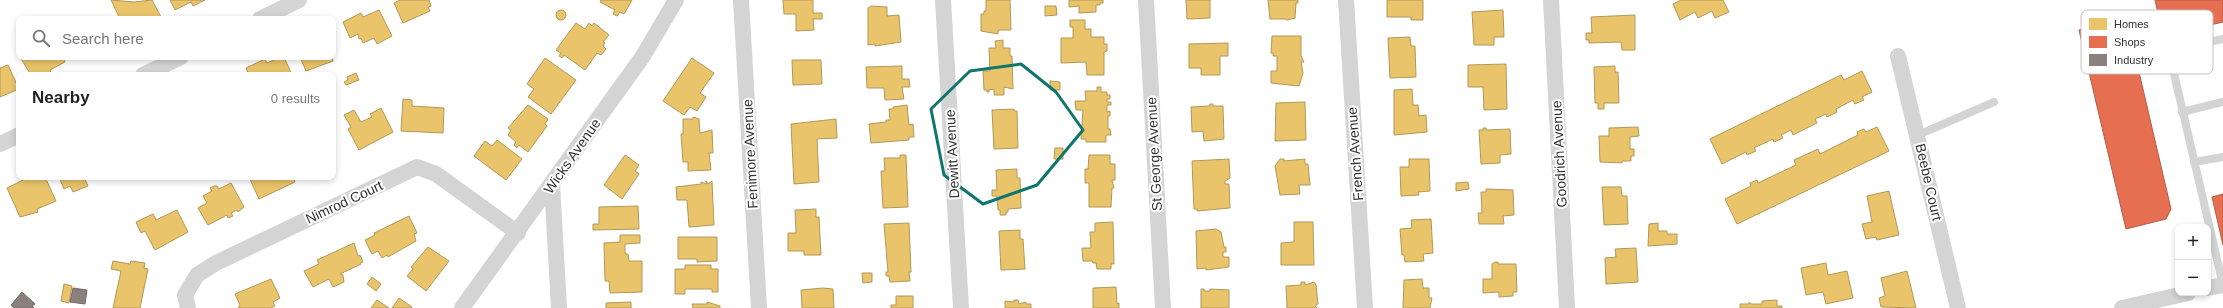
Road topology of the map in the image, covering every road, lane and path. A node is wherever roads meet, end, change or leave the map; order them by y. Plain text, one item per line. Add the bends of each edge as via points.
1 (299, 0) edge
2 (676, 0) edge
3 (741, 0) edge
4 (943, 0) edge
5 (1146, 0) edge
6 (1346, 0) edge
7 (1551, 0) edge
8 (266, 16) edge
9 (2223, 39) edge
10 (2213, 41) edge
11 (1898, 56) dead end
12 (175, 60) edge
13 (149, 72) edge
14 (2174, 74) edge
15 (1994, 102) dead end
16 (2223, 102) edge
17 (2182, 112) junction
18 (1918, 135) junction
19 (16, 136) edge
20 (0, 144) edge
21 (2223, 157) edge
22 (2194, 162) junction
23 (552, 184) junction
24 (518, 233) junction
25 (2223, 285) edge
26 (2211, 287) edge
27 (2181, 296) edge
28 (2163, 304) edge
29 (188, 308) edge
30 (462, 308) edge
31 (559, 308) edge
32 (759, 308) edge
33 (961, 308) edge
34 (1163, 308) edge
35 (1365, 308) edge
36 (1567, 308) edge
37 (1958, 308) edge
38 (2122, 308) edge

1 - 8 street
2 - 23 street, Wicks Avenue via 643,56
3 - 32 street, Fenimore Avenue
4 - 33 street, Dewitt Avenue
5 - 34 street, St George Avenue
6 - 35 street, French Avenue
7 - 36 street, Goodrich Avenue
9 - 10 lane
11 - 18 street, Beebe Court
12 - 13 street
14 - 17 lane
15 - 18 lane
16 - 17 lane
17 - 22 lane
18 - 37 street, Beebe Court
19 - 20 street
21 - 22 lane
22 - 25 lane
23 - 24 street, Wicks Avenue
23 - 31 street
24 - 29 street, Nimrod Court via 436,174 417,167 216,263 197,275 185,295
24 - 30 street, Wicks Avenue
25 - 26 street
27 - 28 street
28 - 38 street

